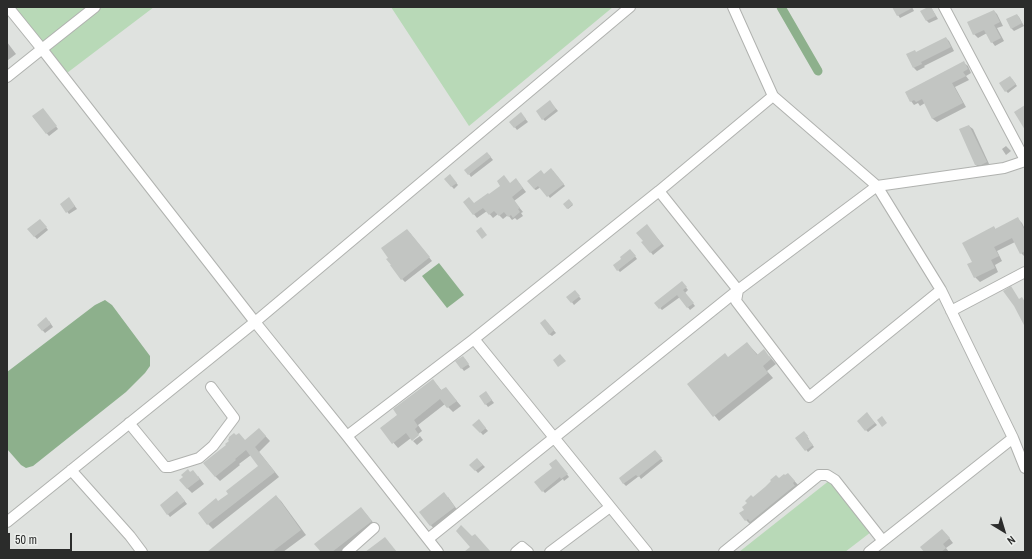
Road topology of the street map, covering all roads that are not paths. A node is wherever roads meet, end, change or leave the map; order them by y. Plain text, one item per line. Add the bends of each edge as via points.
1 (8, 7) edge
2 (95, 7) edge
3 (630, 7) edge
4 (733, 7) edge
5 (944, 7) edge
6 (42, 49) junction
7 (7, 77) edge
8 (773, 96) junction
9 (1025, 161) edge
10 (877, 186) junction
11 (658, 191) junction
12 (1025, 272) edge
13 (738, 290) junction
14 (941, 290) junction
15 (951, 310) junction
16 (255, 322) junction
17 (474, 338) junction
18 (211, 387) dead end
19 (129, 423) junction
20 (347, 436) junction
21 (554, 438) junction
22 (1013, 438) junction
23 (1025, 468) edge
24 (71, 470) junction
25 (610, 507) junction
26 (7, 522) edge
27 (374, 528) dead end
28 (428, 538) junction
29 (883, 541) junction
30 (645, 551) edge
31 (142, 552) edge
32 (347, 552) edge
33 (438, 552) edge
34 (516, 552) edge
35 (528, 552) edge
36 (550, 552) edge
37 (724, 552) edge
38 (869, 552) edge

1 - 6 street
2 - 6 street
3 - 16 street
4 - 8 street
5 - 9 street
6 - 7 street
6 - 16 street
8 - 10 street
8 - 11 street
9 - 10 street via 1004,168
10 - 13 street
10 - 14 street
11 - 13 street
11 - 17 street
12 - 15 street
13 - 14 street via 736,300 810,397
13 - 21 street
14 - 15 street
15 - 22 street
16 - 19 street
16 - 20 street
17 - 20 street
17 - 21 street
18 - 19 street via 234,418 213,446 198,458 165,467
19 - 24 street
20 - 28 street
21 - 25 street
21 - 28 street
22 - 23 street
22 - 29 street
24 - 26 street
24 - 31 street
25 - 30 street
25 - 36 street
27 - 32 street
28 - 33 street
29 - 37 street via 835,480 827,474 819,475
29 - 38 street
34 - 35 street via 522,546

